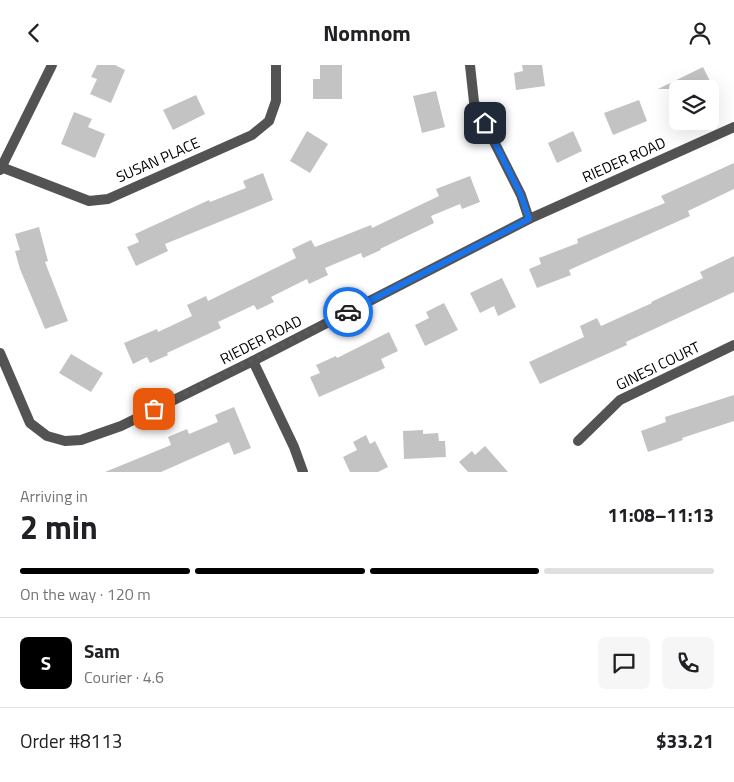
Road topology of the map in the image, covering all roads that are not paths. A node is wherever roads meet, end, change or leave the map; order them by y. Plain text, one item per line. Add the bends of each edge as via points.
1 (52, 65) edge
2 (276, 65) edge
3 (470, 65) edge
4 (734, 127) edge
5 (1, 168) edge
6 (529, 219) junction
7 (734, 345) edge
8 (0, 353) edge
9 (253, 361) junction
10 (578, 441) dead end
11 (303, 472) edge

1 - 5 street
2 - 5 street, SUSAN PLACE via 276,101 269,121 252,135 108,199 89,201
3 - 6 street via 474,102 521,195
4 - 6 street, RIEDER ROAD
6 - 9 street, RIEDER ROAD
7 - 10 street, GINESI COURT via 620,400
8 - 9 street, RIEDER ROAD via 30,423 47,437 65,441 81,440 121,425
9 - 11 street

